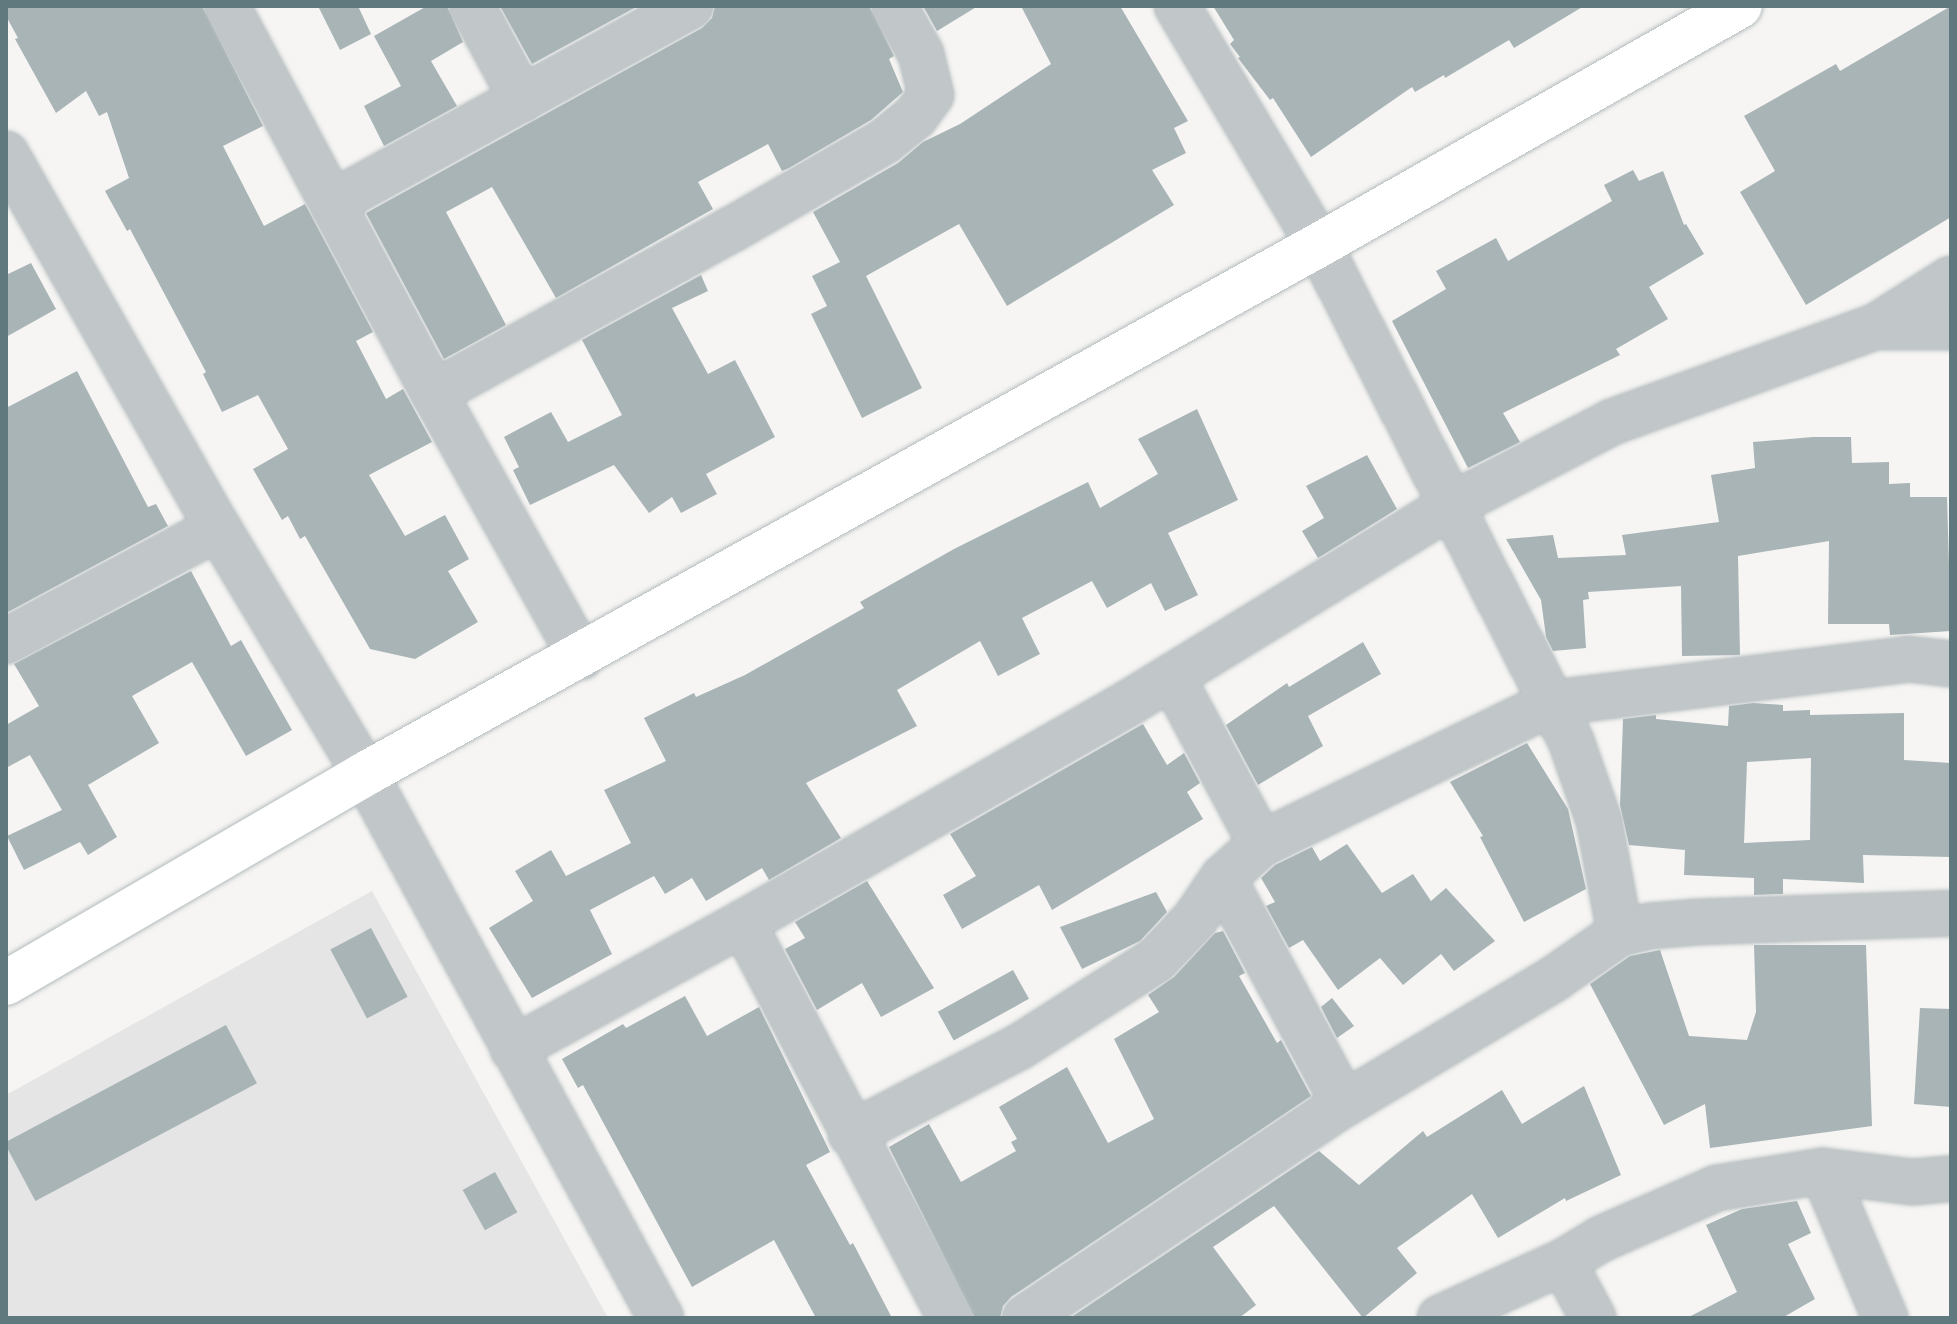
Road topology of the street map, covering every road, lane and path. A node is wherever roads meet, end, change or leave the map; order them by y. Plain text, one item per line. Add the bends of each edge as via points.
1 (227, 6) edge
2 (472, 6) edge
3 (690, 6) edge
4 (894, 6) edge
5 (1177, 6) edge
6 (1740, 6) edge
7 (522, 99) junction
8 (6, 154) edge
9 (332, 203) junction
10 (1319, 245) junction
11 (1951, 279) edge
12 (1875, 327) junction
13 (1951, 327) edge
14 (434, 393) junction
15 (1454, 504) junction
16 (218, 528) junction
17 (7, 638) edge
18 (581, 657) junction
19 (1951, 664) edge
20 (1172, 677) junction
21 (1552, 703) junction
22 (365, 774) junction
23 (1261, 844) junction
24 (1223, 878) junction
25 (1951, 913) edge
26 (743, 923) junction
27 (1620, 933) junction
28 (6, 983) edge
29 (513, 1049) junction
30 (1344, 1104) junction
31 (851, 1134) junction
32 (1823, 1171) junction
33 (1951, 1179) edge
34 (1563, 1262) junction
35 (661, 1318) edge
36 (950, 1318) edge
37 (1025, 1318) edge
38 (1440, 1318) edge
39 (1593, 1318) edge
40 (1885, 1318) edge

1 - 9 street
2 - 7 street
3 - 7 street
4 - 14 street via 921,54 931,95 915,117 885,141 731,230
5 - 10 street
6 - 10 street
7 - 9 street
8 - 16 street
9 - 14 street
10 - 15 street
10 - 18 street
11 - 12 street
12 - 13 street
12 - 15 street via 1612,422
14 - 18 street
15 - 20 street
15 - 21 street
16 - 17 street
16 - 22 street
18 - 22 street
19 - 21 street via 1908,659
20 - 23 street
20 - 26 street
21 - 23 street
21 - 27 street via 1599,821
22 - 28 street
22 - 29 street
23 - 24 street
24 - 30 street
24 - 31 street via 1195,919 1156,960 1019,1047
25 - 27 street via 1698,922
26 - 29 street
26 - 31 street
27 - 30 street via 1555,978
29 - 35 street
30 - 37 street
31 - 36 street
32 - 33 street via 1913,1182
32 - 34 street via 1717,1188 1601,1239
32 - 40 street
34 - 38 street
34 - 39 street

